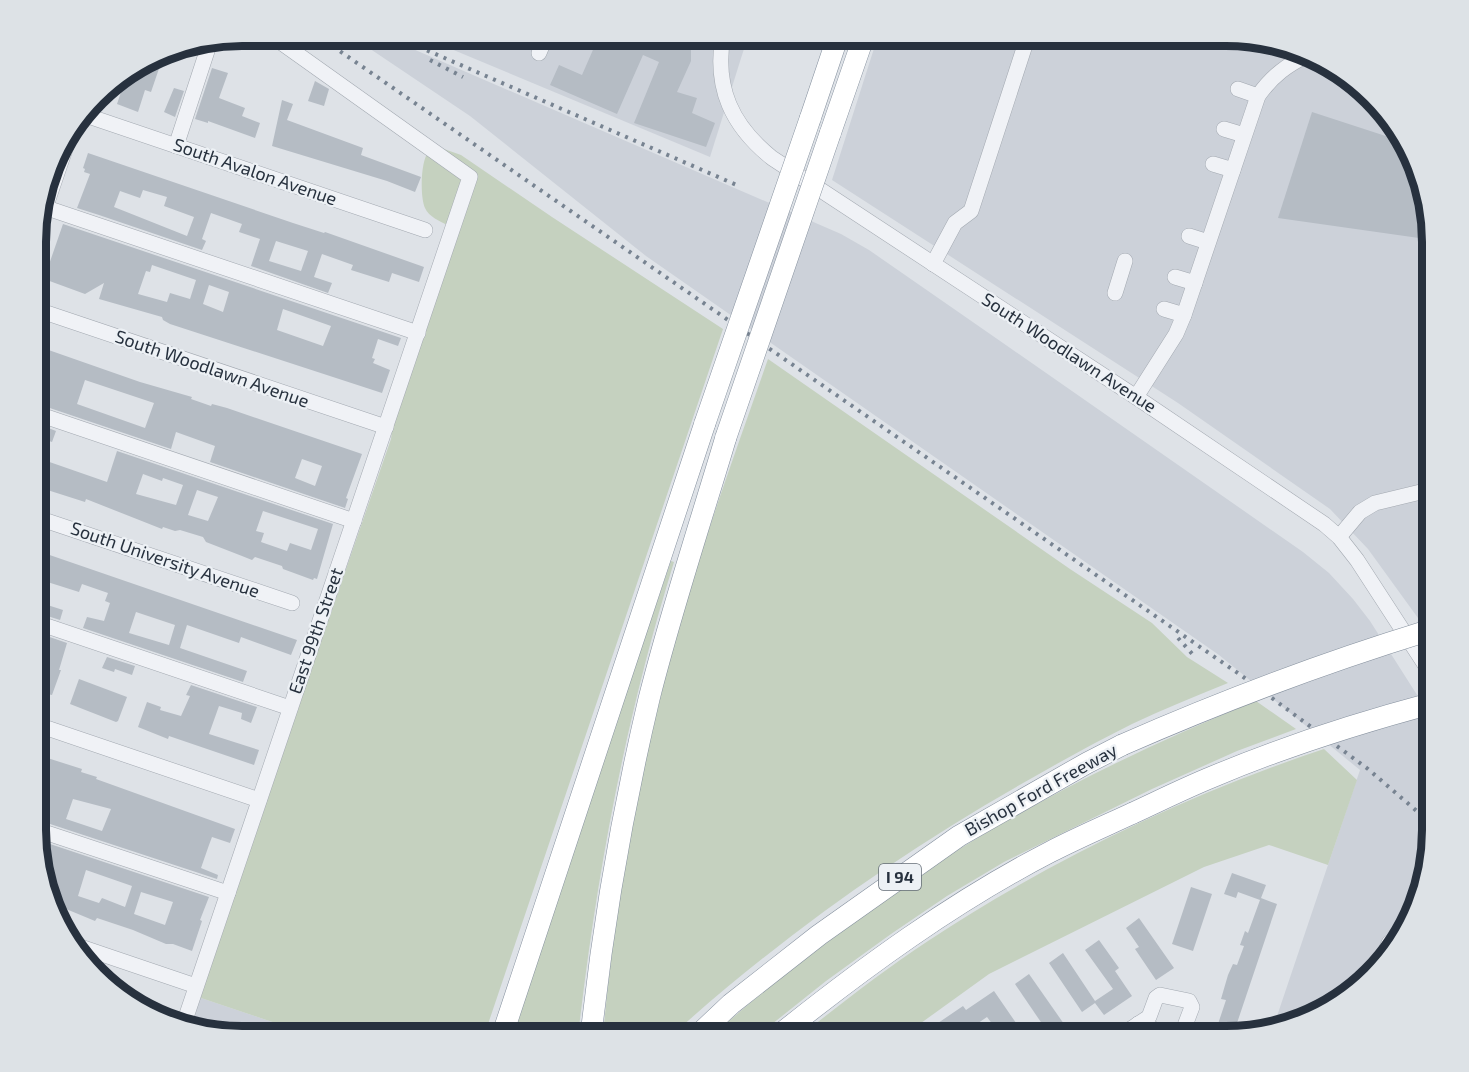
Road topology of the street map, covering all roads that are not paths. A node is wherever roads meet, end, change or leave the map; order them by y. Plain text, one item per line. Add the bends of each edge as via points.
1 (287, 47) edge
2 (541, 47) edge
3 (722, 47) edge
4 (834, 47) edge
5 (860, 47) edge
6 (1024, 47) edge
7 (208, 50) edge
8 (539, 53) dead end
9 (1299, 60) edge
10 (1238, 89) dead end
11 (1258, 96) junction
12 (92, 117) edge
13 (1224, 129) dead end
14 (1244, 135) junction
15 (176, 146) junction
16 (1213, 164) dead end
17 (1233, 170) junction
18 (50, 209) edge
19 (425, 230) dead end
20 (1189, 236) dead end
21 (1208, 242) junction
22 (1125, 261) dead end
23 (933, 264) junction
24 (1175, 277) dead end
25 (1195, 283) junction
26 (1114, 293) dead end
27 (1164, 309) dead end
28 (46, 313) edge
29 (1184, 315) junction
30 (417, 333) junction
31 (1136, 397) junction
32 (46, 417) edge
33 (386, 427) junction
34 (1422, 492) edge
35 (46, 521) edge
36 (354, 521) junction
37 (1339, 537) junction
38 (292, 603) dead end
39 (47, 626) edge
40 (1422, 633) edge
41 (1422, 660) edge
42 (1422, 706) edge
43 (291, 708) junction
44 (47, 728) edge
45 (260, 800) junction
46 (47, 833) edge
47 (228, 893) junction
48 (88, 949) edge
49 (196, 986) junction
50 (186, 1017) edge
51 (1143, 1020) junction
52 (506, 1025) edge
53 (592, 1025) edge
54 (708, 1025) edge
55 (791, 1026) edge
56 (1135, 1026) edge
57 (1155, 1026) edge
58 (1185, 1026) edge

1 - 30 street, East 99th Street via 470,177
2 - 8 street
3 - 23 street, South Woodlawn Avenue via 720,66 728,105 753,143
4 - 52 highway, bridge
5 - 53 highway, bridge via 726,437 649,698 610,895
6 - 23 street via 971,211 955,224
7 - 15 street
9 - 11 street via 1280,71
10 - 11 street
11 - 14 street
12 - 15 street, South Avalon Avenue
13 - 14 street
14 - 17 street
15 - 19 street, South Avalon Avenue
16 - 17 street
17 - 21 street
18 - 30 street
20 - 21 street
21 - 25 street
22 - 26 street
23 - 31 street, South Woodlawn Avenue
24 - 25 street
25 - 29 street
27 - 29 street
28 - 33 street, South Woodlawn Avenue
29 - 31 street
30 - 33 street, East 99th Street
31 - 37 street, South Woodlawn Avenue
32 - 36 street
33 - 36 street, East 99th Street
34 - 37 street via 1375,503 1360,512
35 - 38 street, South University Avenue
36 - 43 street, East 99th Street
37 - 41 street, South Woodlawn Avenue
39 - 43 street
40 - 54 highway, Bishop Ford Freeway / I 94, bridge via 1277,681 1087,763 959,836 819,935
42 - 55 highway, bridge via 1210,777 1050,852 927,926
43 - 45 street, East 99th Street
44 - 45 street
45 - 47 street, East 99th Street
46 - 47 street
47 - 49 street, East 99th Street
48 - 49 street
49 - 50 street, East 99th Street
51 - 56 street
51 - 57 street
51 - 58 street via 1160,995 1189,1001 1192,1007

